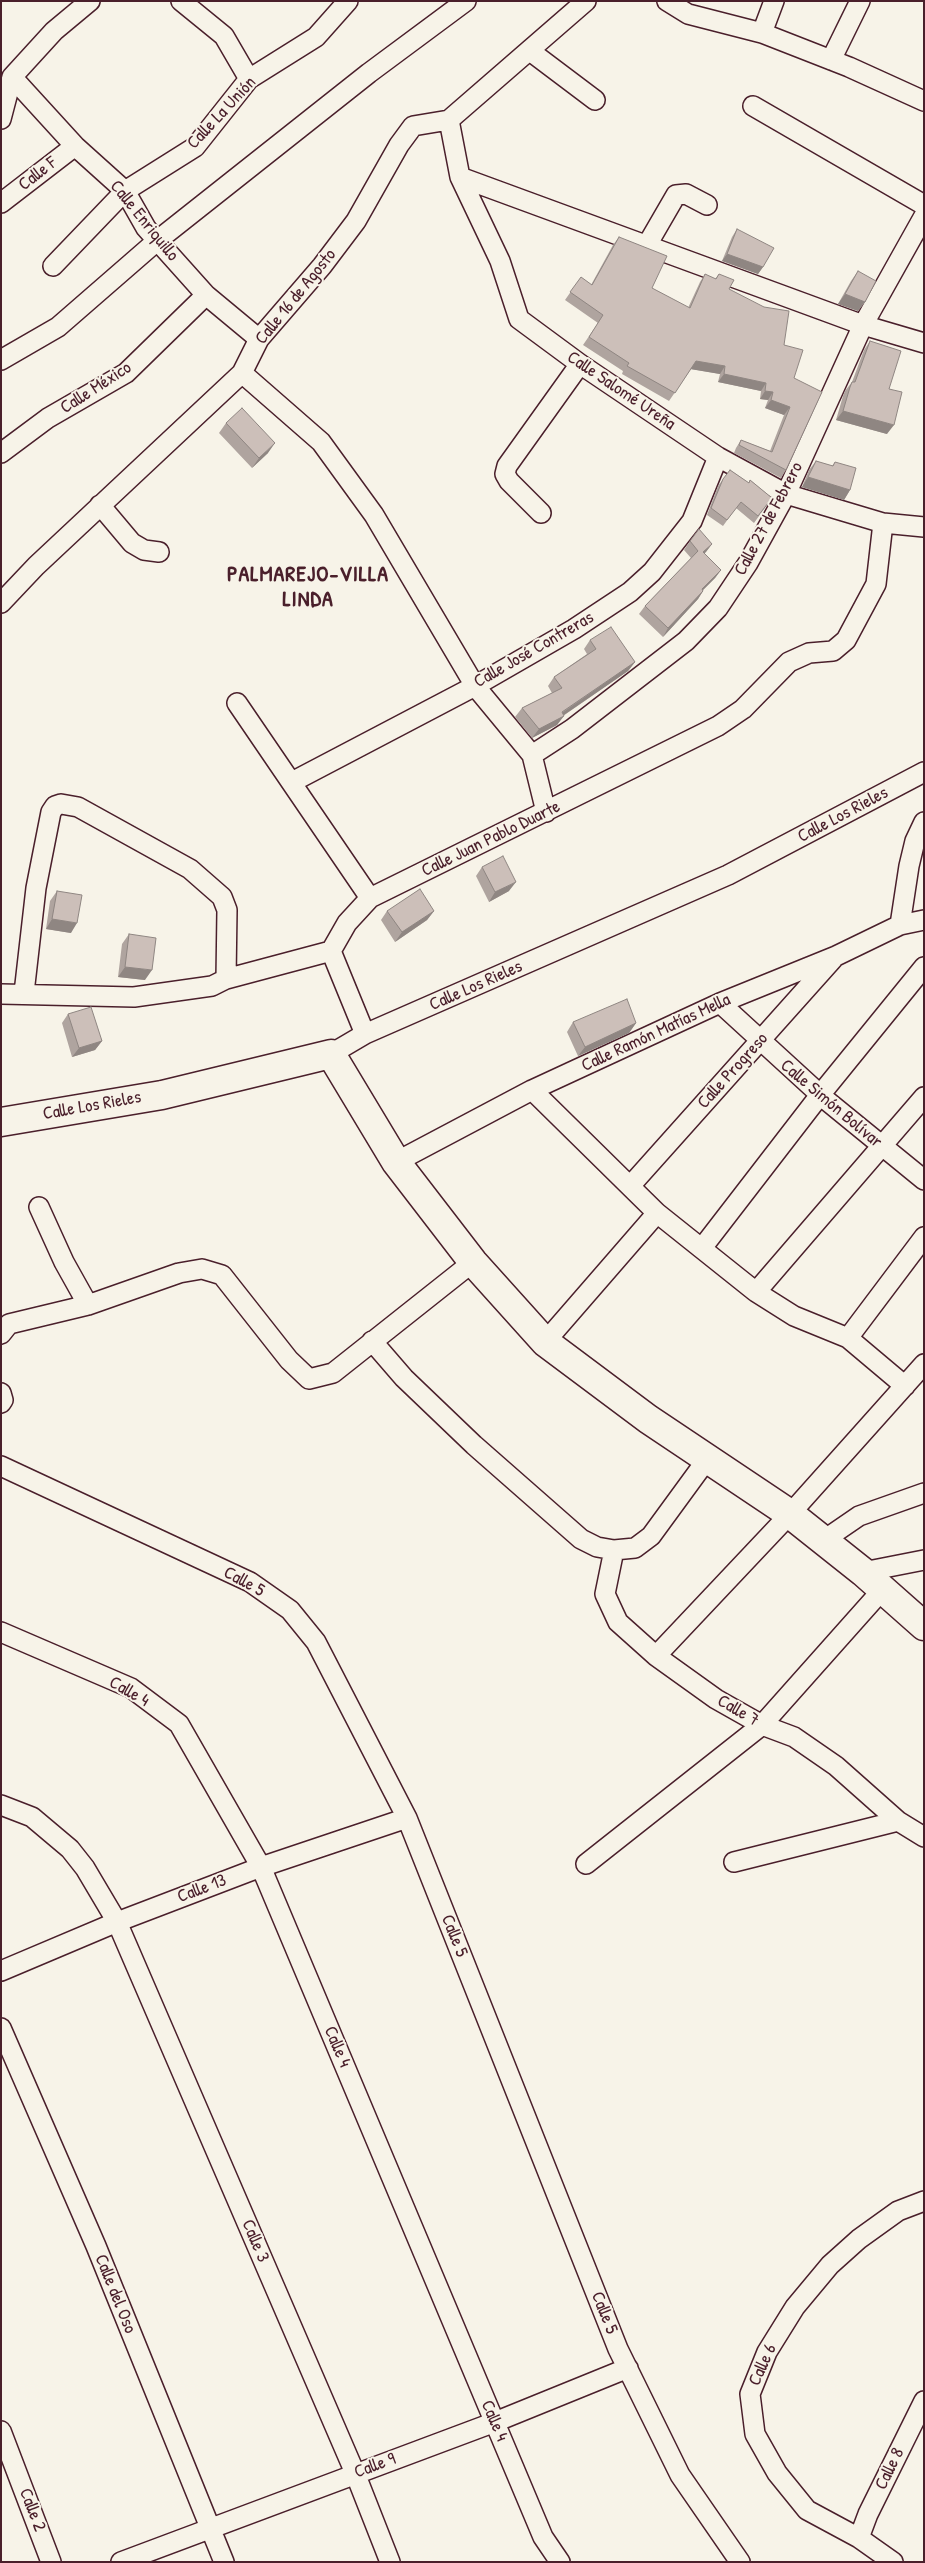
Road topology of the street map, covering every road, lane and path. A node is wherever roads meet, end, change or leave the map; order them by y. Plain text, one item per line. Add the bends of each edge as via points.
1 (181, 1) edge
2 (348, 1) edge
3 (466, 1) edge
4 (586, 1) edge
5 (667, 1) edge
6 (774, 1) edge
7 (860, 1) edge
8 (81, 4) edge
9 (762, 33) junction
10 (530, 51) junction
11 (831, 60) junction
12 (12, 77) junction
13 (249, 79) junction
14 (594, 100) dead end
15 (924, 101) edge
16 (753, 106) dead end
17 (1, 119) edge
18 (449, 120) junction
19 (75, 146) junction
20 (460, 178) junction
21 (125, 191) junction
22 (1, 204) edge
23 (707, 205) dead end
24 (924, 205) edge
25 (924, 216) edge
26 (158, 240) junction
27 (648, 245) junction
28 (53, 266) dead end
29 (206, 295) junction
30 (863, 325) junction
31 (259, 339) junction
32 (924, 343) edge
33 (1, 360) edge
34 (580, 364) junction
35 (242, 373) junction
36 (1, 453) edge
37 (718, 457) junction
38 (786, 494) junction
39 (100, 505) junction
40 (540, 513) dead end
41 (883, 523) junction
42 (924, 526) edge
43 (159, 552) dead end
44 (1, 603) edge
45 (475, 686) junction
46 (238, 703) dead end
47 (532, 755) junction
48 (924, 772) edge
49 (292, 782) junction
50 (546, 812) junction
51 (924, 822) edge
52 (370, 898) junction
53 (924, 920) edge
54 (900, 925) junction
55 (331, 951) junction
56 (836, 956) junction
57 (924, 967) edge
58 (226, 979) junction
59 (24, 993) junction
60 (1, 994) edge
61 (720, 1004) junction
62 (365, 1034) junction
63 (759, 1042) junction
64 (331, 1054) junction
65 (532, 1090) junction
66 (820, 1095) junction
67 (924, 1097) edge
68 (1, 1122) edge
69 (881, 1146) junction
70 (396, 1162) junction
71 (924, 1180) edge
72 (631, 1185) junction
73 (39, 1207) dead end
74 (657, 1213) junction
75 (924, 1237) edge
76 (702, 1248) junction
77 (473, 1262) junction
78 (756, 1292) junction
79 (88, 1305) junction
80 (1, 1334) edge
81 (848, 1338) junction
82 (372, 1341) junction
83 (545, 1342) junction
84 (924, 1364) edge
85 (905, 1386) junction
86 (1, 1393) edge
87 (1, 1403) edge
88 (708, 1458) junction
89 (1, 1466) edge
90 (924, 1493) edge
91 (790, 1514) junction
92 (824, 1540) junction
93 (614, 1550) junction
94 (924, 1560) edge
95 (873, 1581) junction
96 (924, 1626) edge
97 (1, 1632) edge
98 (656, 1656) junction
99 (762, 1725) junction
100 (1, 1805) edge
101 (407, 1818) junction
102 (898, 1821) junction
103 (924, 1837) edge
104 (734, 1862) dead end
105 (586, 1864) dead end
106 (261, 1867) junction
107 (117, 1922) junction
108 (1, 1970) edge
109 (1, 2028) edge
110 (924, 2201) edge
111 (628, 2368) junction
112 (924, 2402) edge
113 (495, 2422) junction
114 (3, 2441) edge
115 (355, 2473) junction
116 (210, 2529) junction
117 (859, 2538) junction
118 (51, 2562) edge
119 (121, 2562) edge
120 (224, 2562) edge
121 (390, 2562) edge
122 (560, 2562) edge
123 (740, 2562) edge
124 (893, 2562) edge

1 - 13 street via 224,36
2 - 13 street, Calle La Unión via 316,37
3 - 26 street via 369,73
4 - 10 street
5 - 9 street via 688,14
6 - 9 street
7 - 11 street
8 - 12 street
9 - 11 street
10 - 14 street
10 - 18 street
11 - 15 street
12 - 17 street
12 - 19 street, Calle Enriquillo
13 - 21 street, Calle La Unión via 195,146
16 - 24 street
18 - 20 street, Calle Salomé Ureña
18 - 31 street, Calle 16 de Agosto via 413,126 356,221
19 - 21 street, Calle Enriquillo
19 - 22 street, Calle F
20 - 27 street
20 - 34 street, Calle Salomé Ureña via 500,261 519,319
21 - 26 street, Calle Enriquillo via 146,228
21 - 28 street, Calle La Unión
23 - 27 street via 686,194 676,195
25 - 30 street, Calle 27 de Febrero
26 - 29 street, Calle Enriquillo
26 - 33 street via 58,327
27 - 30 street
29 - 31 street, Calle Enriquillo
29 - 36 street, Calle México via 126,373 48,418
30 - 32 street
30 - 38 street, Calle 27 de Febrero
31 - 35 street, Calle 16 de Agosto
34 - 37 street, Calle Salomé Ureña
34 - 40 street via 507,466 505,474 509,481
35 - 39 street, Calle 16 de Agosto
35 - 45 street via 327,450 374,515
37 - 38 street, Calle Salomé Ureña
37 - 45 street, Calle José Contreras via 692,521 652,572 630,592 574,629
38 - 41 street, Calle Salomé Ureña
38 - 47 street, Calle 27 de Febrero via 748,563 718,608 686,641 572,729
39 - 43 street via 132,543 144,550
39 - 44 street, Calle 16 de Agosto
41 - 42 street, Calle Salomé Ureña
41 - 50 street, Calle Juan Pablo Duarte via 876,584 846,640 832,650 809,653 789,662 743,709 718,726
45 - 47 street
45 - 49 street, Calle José Contreras
46 - 49 street
47 - 50 street
48 - 62 street, Calle Los Rieles via 728,875
49 - 52 street
50 - 52 street, Calle Juan Pablo Duarte
51 - 54 street via 909,866
52 - 55 street, Calle Juan Pablo Duarte via 347,923
53 - 54 street, Calle Ramón Matías Mella
54 - 56 street, Calle Ramón Matías Mella
55 - 58 street
55 - 62 street
56 - 61 street, Calle Ramón Matías Mella
56 - 63 street, Calle Progreso
57 - 66 street
58 - 59 street via 212,986 134,997
58 - 59 street via 226,910 222,897 190,869 78,807 61,804 51,812 36,888
59 - 60 street
61 - 63 street, Calle Simón Bolívar
61 - 65 street, Calle Ramón Matías Mella
62 - 64 street, Calle Los Rieles
63 - 66 street, Calle Simón Bolívar
63 - 72 street, Calle Progreso
64 - 68 street, Calle Los Rieles via 162,1094
64 - 70 street
65 - 70 street, Calle Ramón Matías Mella
65 - 72 street
66 - 69 street, Calle Simón Bolívar
66 - 76 street
67 - 69 street
69 - 71 street, Calle Simón Bolívar
69 - 78 street
70 - 77 street
72 - 74 street
73 - 79 street
74 - 76 street
74 - 83 street
75 - 81 street
76 - 78 street
77 - 82 street
77 - 83 street
78 - 81 street via 794,1316
79 - 80 street via 9,1324
79 - 82 street via 179,1273 202,1270 222,1275 289,1360 309,1378 333,1373
81 - 85 street
82 - 93 street via 404,1378 474,1445 581,1539 597,1547
83 - 88 street via 648,1419
84 - 85 street
85 - 91 street
86 - 87 street
88 - 91 street
88 - 93 street via 651,1536 635,1548
89 - 101 street, Calle 5 via 250,1582 290,1610 316,1642
90 - 92 street via 859,1516
91 - 92 street
91 - 98 street
92 - 95 street
93 - 98 street, Calle 7 via 605,1594 618,1622
94 - 95 street
95 - 96 street
95 - 99 street
97 - 106 street, Calle 4 via 131,1688 179,1724
98 - 99 street, Calle 7 via 716,1699
99 - 102 street, Calle 7 via 794,1737 829,1762
99 - 105 street
100 - 107 street, Calle 3 via 32,1817 70,1849
101 - 106 street, Calle 13
101 - 111 street, Calle 5
102 - 103 street, Calle 7
102 - 104 street
106 - 107 street, Calle 13
106 - 113 street, Calle 4
107 - 108 street, Calle 13
107 - 115 street, Calle 3
109 - 116 street, Calle del Oso via 96,2246
110 - 117 street, Calle 6 via 898,2211 830,2265 795,2307 767,2352 750,2394 755,2434 776,2473 806,2510
111 - 113 street, Calle 9
111 - 123 street, Calle 5 via 680,2475
112 - 117 street, Calle 8
113 - 115 street, Calle 9
113 - 122 street, Calle 4 via 543,2537
114 - 118 street, Calle 2
115 - 116 street, Calle 9
115 - 121 street, Calle 3
116 - 119 street, Calle 9
116 - 120 street, Calle del Oso
117 - 124 street, Calle 6

